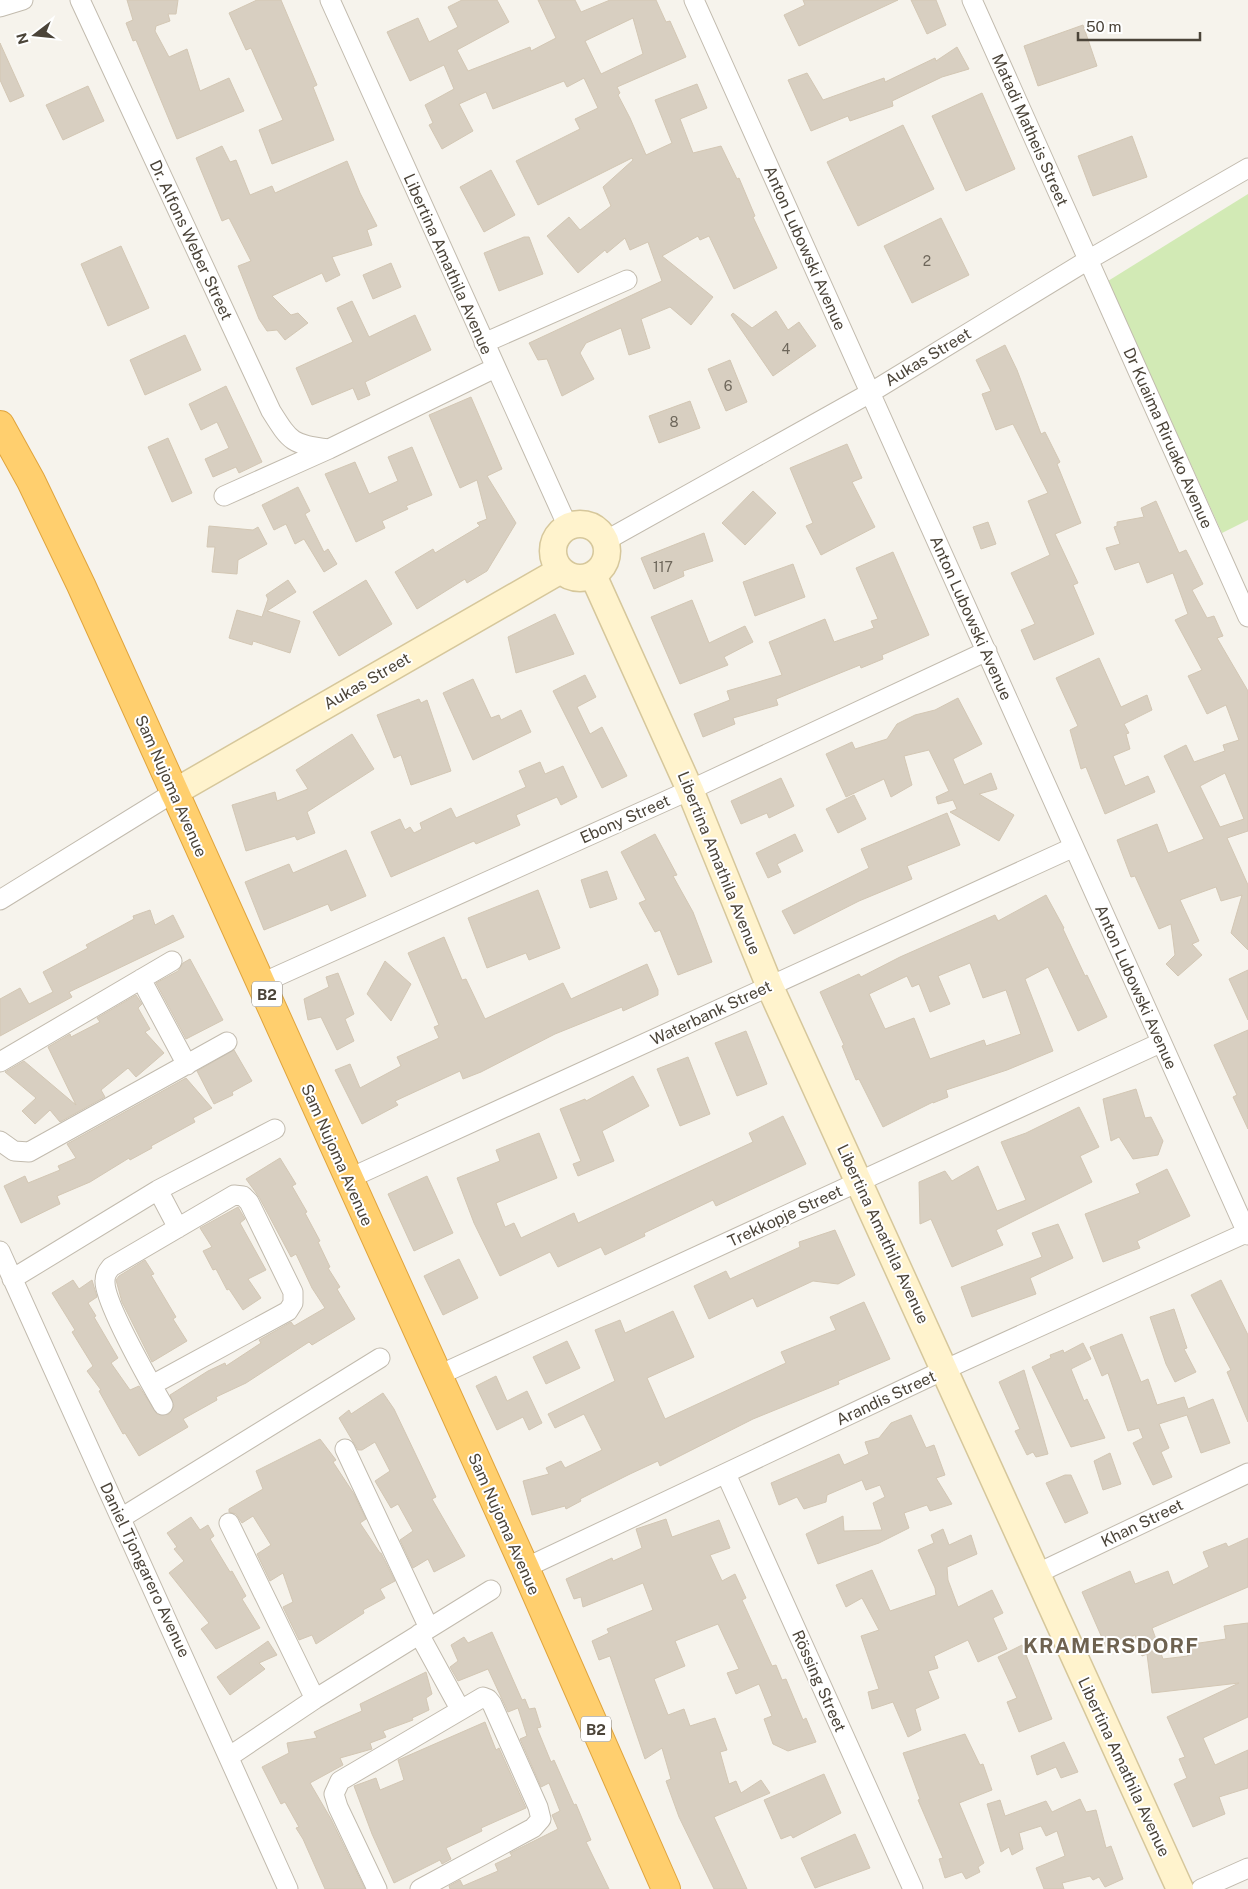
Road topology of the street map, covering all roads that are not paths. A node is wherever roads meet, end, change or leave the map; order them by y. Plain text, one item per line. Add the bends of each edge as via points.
1 (24, 0) edge
2 (80, 0) edge
3 (330, 0) edge
4 (694, 0) edge
5 (972, 0) edge
6 (0, 7) edge
7 (1248, 168) edge
8 (1088, 260) junction
9 (627, 280) dead end
10 (484, 343) junction
11 (495, 368) junction
12 (870, 393) junction
13 (0, 424) edge
14 (329, 449) junction
15 (224, 496) dead end
16 (568, 527) junction
17 (605, 541) junction
18 (561, 570) junction
19 (593, 575) junction
20 (1248, 617) edge
21 (987, 652) junction
22 (690, 790) junction
23 (174, 793) junction
24 (1074, 847) junction
25 (0, 900) edge
26 (172, 961) dead end
27 (141, 979) junction
28 (262, 983) junction
29 (770, 986) junction
30 (227, 1042) dead end
31 (1160, 1042) junction
32 (0, 1062) edge
33 (187, 1065) junction
34 (275, 1129) dead end
35 (0, 1141) edge
36 (348, 1179) junction
37 (858, 1182) junction
38 (158, 1190) junction
39 (178, 1228) junction
40 (1248, 1233) edge
41 (0, 1251) edge
42 (12, 1280) junction
43 (380, 1358) dead end
44 (946, 1369) junction
45 (437, 1376) junction
46 (152, 1385) junction
47 (163, 1405) dead end
48 (345, 1449) dead end
49 (1248, 1473) edge
50 (726, 1474) junction
51 (121, 1518) junction
52 (229, 1523) dead end
53 (525, 1568) junction
54 (1036, 1574) junction
55 (491, 1590) dead end
56 (424, 1631) junction
57 (315, 1699) junction
58 (460, 1709) junction
59 (230, 1756) junction
60 (1248, 1868) edge
61 (288, 1889) edge
62 (377, 1889) edge
63 (420, 1889) edge
64 (666, 1889) edge
65 (913, 1889) edge
66 (1180, 1889) edge
67 (1201, 1889) edge

1 - 6 street
2 - 14 street, Dr. Alfons Weber Street via 271,412 288,438 300,445
3 - 10 street, Libertina Amathila Avenue
4 - 12 street, Anton Lubowski Avenue
5 - 8 street, Matadi Matheis Street
7 - 8 street, Aukas Street
8 - 12 street, Aukas Street
8 - 20 street, Dr Kuaima Riruako Avenue
9 - 10 street
10 - 11 street, Libertina Amathila Avenue
11 - 14 street
11 - 16 street, Libertina Amathila Avenue
12 - 17 street, Aukas Street
12 - 21 street, Anton Lubowski Avenue
13 - 23 highway, Sam Nujoma Avenue / B2 via 81,586
14 - 15 street
16 - 17 street via 585,525 600,533
16 - 18 street via 560,533 553,549
17 - 19 street via 606,558
18 - 19 street via 580,579
18 - 23 street, Aukas Street
19 - 22 street, Libertina Amathila Avenue
21 - 22 street, Ebony Street
21 - 24 street, Anton Lubowski Avenue
22 - 28 street, Ebony Street
22 - 29 street, Libertina Amathila Avenue
23 - 25 street
23 - 28 highway, Sam Nujoma Avenue / B2
24 - 29 street, Waterbank Street
24 - 31 street, Anton Lubowski Avenue
26 - 27 street
27 - 32 street
27 - 33 street
28 - 36 highway, Sam Nujoma Avenue / B2
29 - 36 street, Waterbank Street
29 - 37 street, Libertina Amathila Avenue
30 - 33 street
31 - 37 street, Trekkopje Street
31 - 40 street, Anton Lubowski Avenue
33 - 35 street via 29,1152 14,1151
34 - 38 street
36 - 45 highway, Sam Nujoma Avenue / B2
37 - 44 street, Libertina Amathila Avenue
37 - 45 street, Trekkopje Street
38 - 39 street
38 - 42 street
39 - 46 street via 106,1273 106,1292
39 - 46 street via 234,1195 242,1196 249,1202 293,1292 293,1303 288,1310
40 - 44 street, Arandis Street
41 - 42 street, Daniel Tjongarero Avenue
42 - 51 street, Daniel Tjongarero Avenue
43 - 51 street
44 - 50 street, Arandis Street
44 - 54 street, Libertina Amathila Avenue
45 - 53 highway, Sam Nujoma Avenue / B2
46 - 47 street
48 - 56 street
49 - 54 street, Khan Street
50 - 53 street, Arandis Street
50 - 65 street, Rössing Street
51 - 59 street, Daniel Tjongarero Avenue
52 - 57 street
53 - 64 highway, Sam Nujoma Avenue / B2
54 - 66 street, Libertina Amathila Avenue
55 - 56 street
56 - 57 street
56 - 58 street
57 - 59 street
58 - 62 street via 340,1781 334,1794
58 - 63 street via 483,1697 488,1699 542,1819 533,1828
59 - 61 street, Daniel Tjongarero Avenue
60 - 67 street

